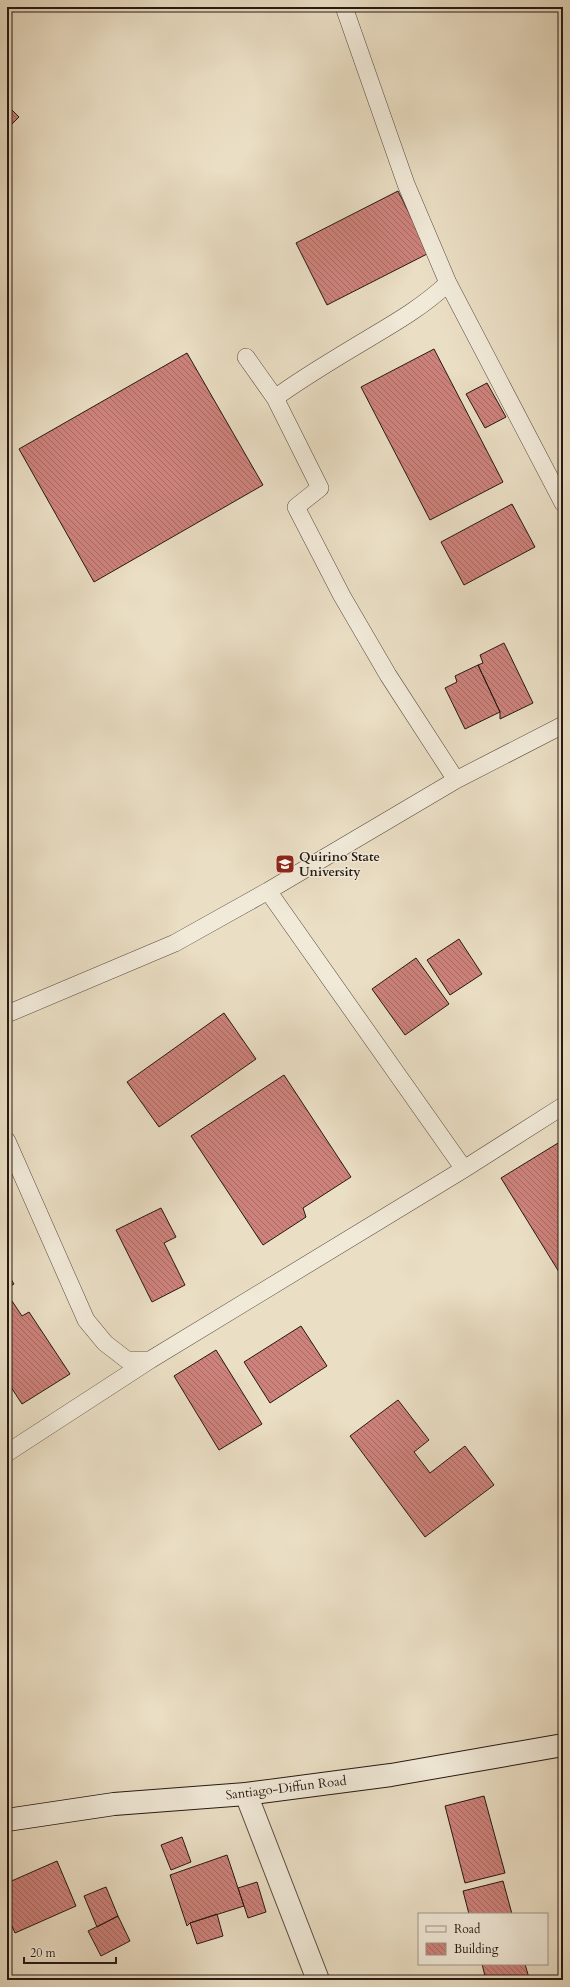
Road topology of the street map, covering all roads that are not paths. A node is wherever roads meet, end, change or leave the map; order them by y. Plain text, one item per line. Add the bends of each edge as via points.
1 (344, 7) edge
2 (448, 283) junction
3 (246, 357) dead end
4 (275, 398) junction
5 (563, 503) edge
6 (563, 725) edge
7 (456, 780) junction
8 (268, 891) junction
9 (7, 1014) edge
10 (563, 1106) edge
11 (7, 1141) edge
12 (464, 1169) junction
13 (150, 1360) junction
14 (7, 1453) edge
15 (563, 1745) edge
16 (246, 1794) junction
17 (7, 1820) edge
18 (318, 1980) edge

1 - 2 lane via 406,184
2 - 4 lane via 434,297 407,316 303,377
2 - 5 lane
3 - 4 lane
4 - 7 lane via 320,488 296,507 342,596 388,675
6 - 7 lane
7 - 8 lane
8 - 9 lane via 175,943
8 - 12 lane
10 - 12 lane
11 - 13 lane via 86,1320 104,1343 127,1360
12 - 13 lane
13 - 14 lane
15 - 16 main road, Santiago-Diffun Road via 391,1775
16 - 17 main road, Santiago-Diffun Road via 114,1804
16 - 18 main road

